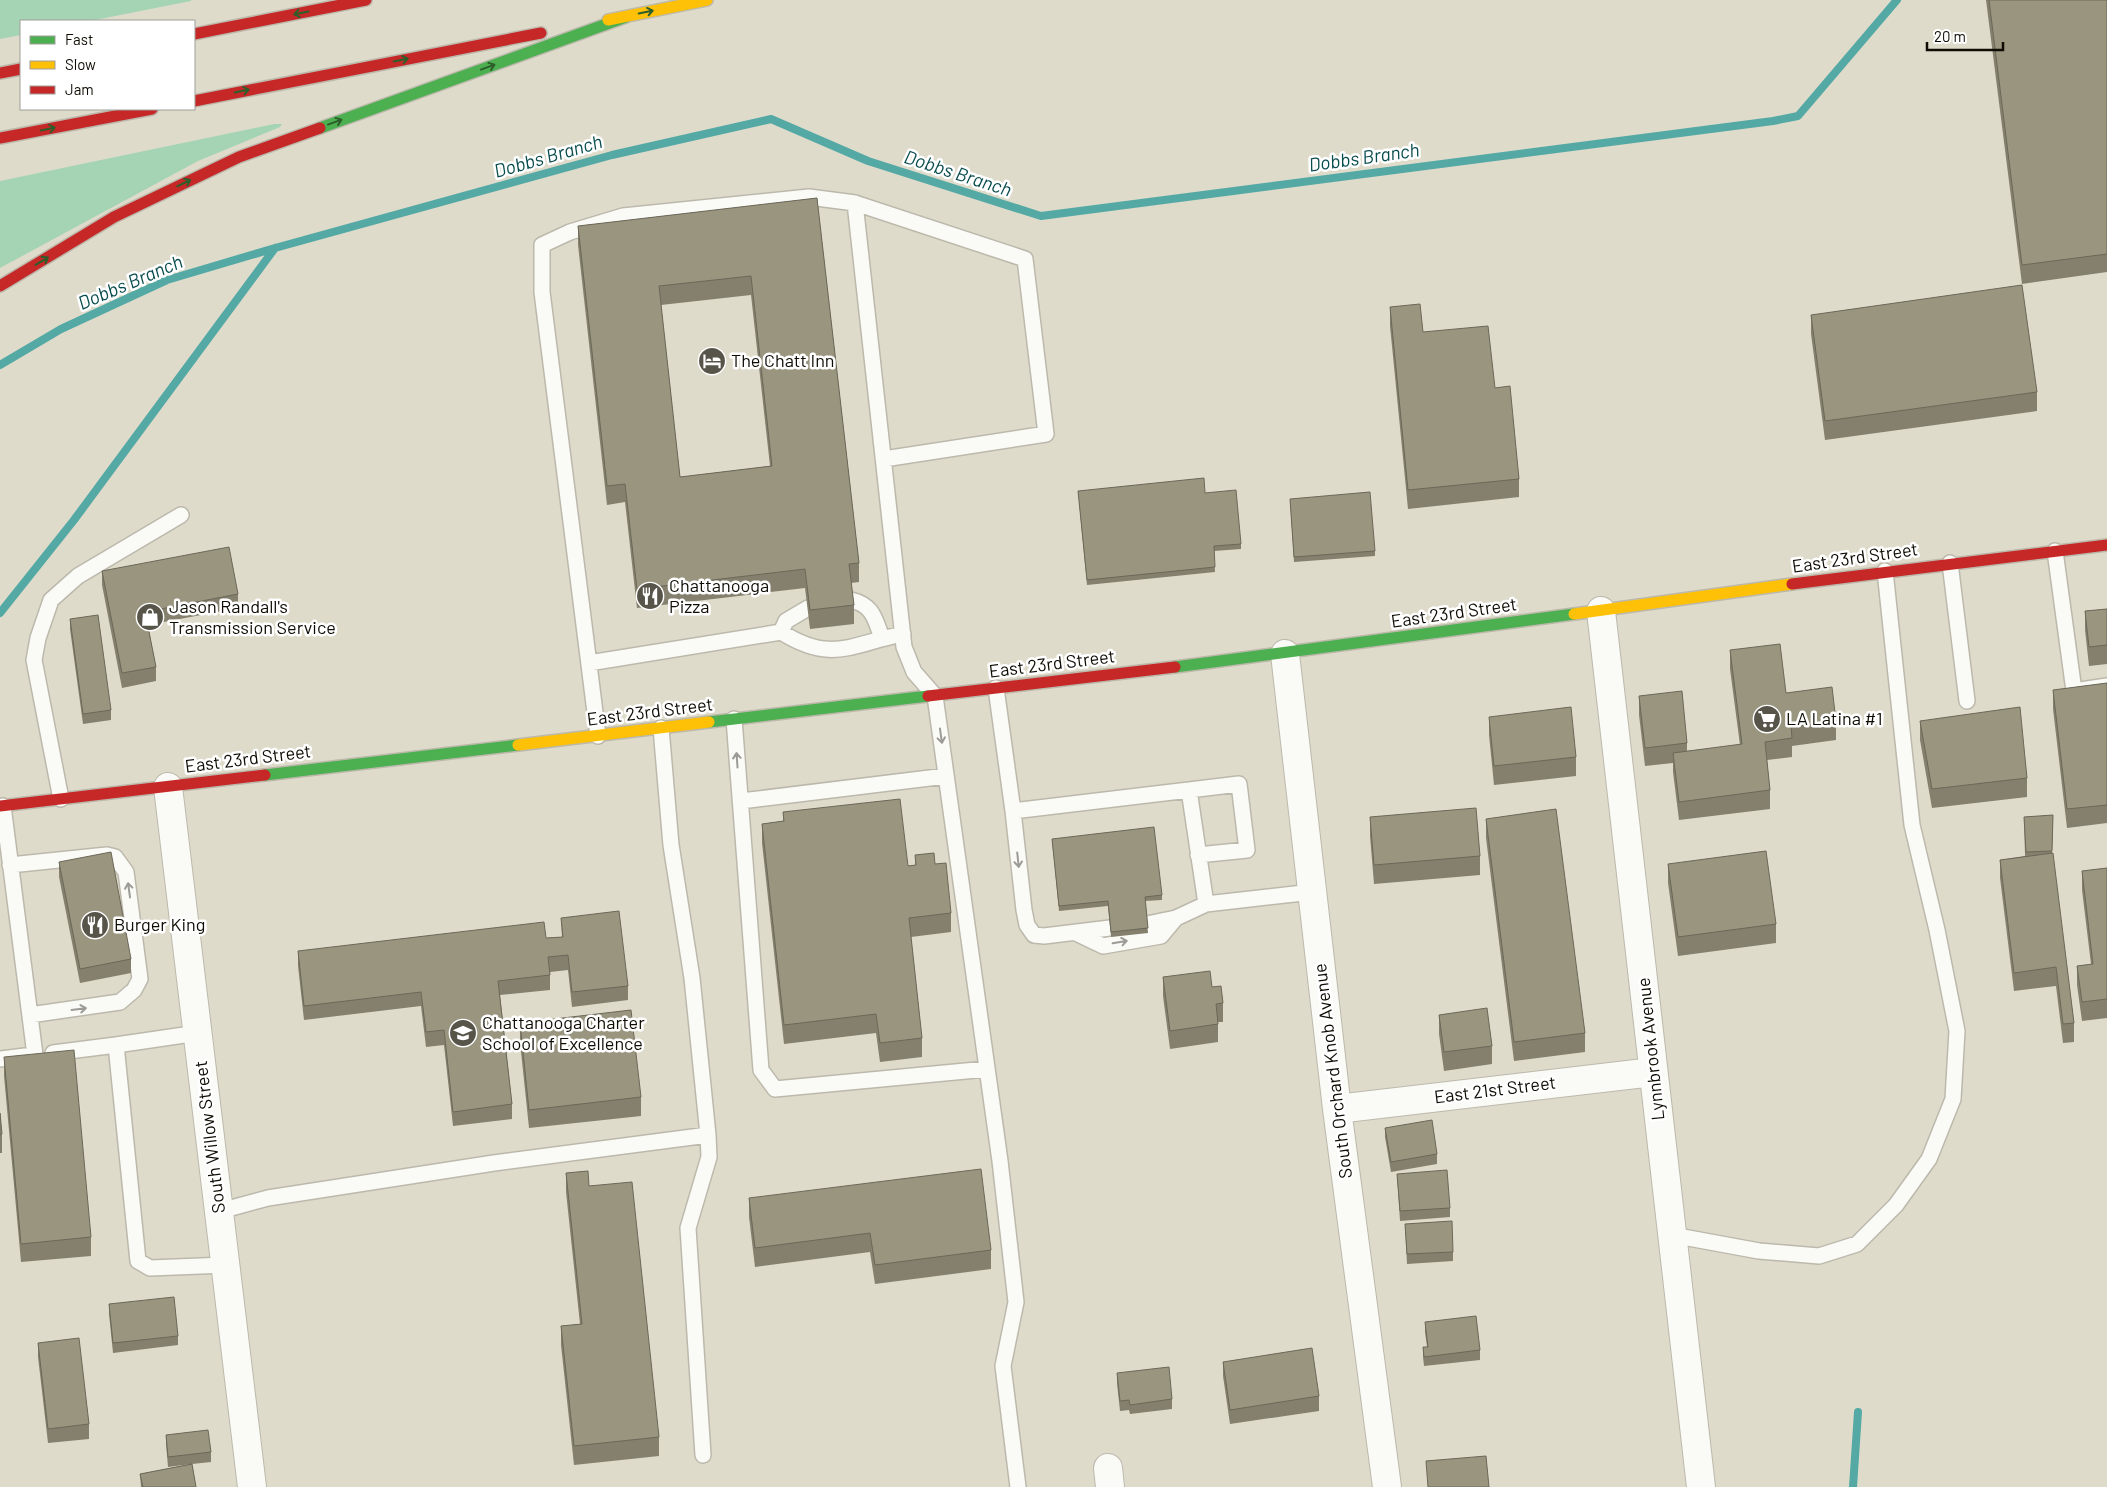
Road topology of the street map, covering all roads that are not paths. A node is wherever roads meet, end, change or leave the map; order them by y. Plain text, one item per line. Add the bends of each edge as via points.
1 (366, 0) edge
2 (707, 0) edge
3 (626, 17) junction
4 (195, 34) edge
5 (20, 69) edge
6 (0, 73) edge
7 (195, 101) edge
8 (147, 110) edge
9 (0, 138) edge
10 (855, 203) junction
11 (0, 286) edge
12 (884, 459) junction
13 (181, 515) dead end
14 (2107, 546) edge
15 (2055, 551) junction
16 (1950, 563) junction
17 (1885, 571) junction
18 (851, 600) edge
19 (808, 608) edge
20 (1601, 611) junction
21 (781, 632) junction
22 (903, 634) junction
23 (882, 638) junction
24 (1285, 654) junction
25 (589, 663) junction
26 (2107, 686) edge
27 (996, 688) junction
28 (935, 696) junction
29 (1967, 700) dead end
30 (734, 719) junction
31 (661, 728) junction
32 (598, 736) junction
33 (946, 776) junction
34 (168, 786) junction
35 (1189, 790) junction
36 (61, 799) junction
37 (741, 801) junction
38 (1, 806) edge
39 (1013, 811) junction
40 (1198, 855) junction
41 (10, 865) junction
42 (1312, 892) junction
43 (1206, 904) junction
44 (1176, 918) junction
45 (1147, 924) edge
46 (1110, 928) edge
47 (1075, 932) junction
48 (30, 1015) junction
49 (198, 1033) junction
50 (116, 1045) junction
51 (35, 1055) junction
52 (0, 1059) edge
53 (987, 1069) junction
54 (1654, 1072) junction
55 (1337, 1109) junction
56 (708, 1135) junction
57 (220, 1211) junction
58 (1672, 1234) junction
59 (226, 1264) junction
60 (704, 1455) dead end
61 (252, 1487) edge
62 (1018, 1487) edge
63 (1387, 1487) edge
64 (1701, 1487) edge

1 -> 4 main road
3 -> 2 main road
7 -> 3 main road
11 -> 3 main road via 114,217 239,157
5 - 6 main road
9 -> 8 main road
10 - 12 lane
10 - 12 lane via 1025,259 1046,434
10 - 25 lane via 809,197 623,216 542,244 542,292
12 - 22 lane
13 - 36 lane via 78,576 51,600 34,660
14 - 15 main road, East 23rd Street
15 - 16 main road, East 23rd Street
15 - 26 lane via 2074,691
16 - 17 main road, East 23rd Street
16 - 29 lane
17 - 20 main road, East 23rd Street
17 - 58 lane via 1912,825 1957,1031 1953,1099 1929,1159 1896,1205 1857,1244 1819,1256 1759,1251
18 - 23 lane via 863,603 874,616
19 - 21 lane via 786,621
20 - 24 main road, East 23rd Street
20 - 54 street, Lynnbrook Avenue
21 - 23 lane via 818,650 840,649
21 - 25 lane
22 - 23 lane
22 - 28 lane via 904,647 914,672
24 - 27 main road, East 23rd Street
24 - 42 street, South Orchard Knob Avenue
25 - 32 lane
27 - 28 main road, East 23rd Street
27 - 39 lane
28 - 30 main road, East 23rd Street
28 -> 33 lane
30 - 31 main road, East 23rd Street
37 -> 30 lane
31 - 32 main road, East 23rd Street
31 - 56 lane via 671,845 692,978
32 - 34 main road, East 23rd Street
33 - 37 lane
33 - 53 lane
34 - 36 main road, East 23rd Street
34 - 49 street, South Willow Street
35 - 39 lane
35 - 40 lane
35 - 40 lane via 1239,784 1247,850
36 - 38 main road, East 23rd Street
37 - 53 lane via 761,1070 775,1089
38 - 41 lane
39 -> 47 lane via 1027,925 1034,935
40 - 43 lane
41 - 48 lane
48 -> 41 lane via 112,1004 120,1002 134,990 140,979 126,872 115,857 107,855
42 - 43 lane
42 - 55 street, South Orchard Knob Avenue
43 - 44 lane
44 - 45 lane
47 -> 44 lane via 1103,946 1161,936
46 - 47 lane
48 - 51 lane
49 - 50 lane
49 - 57 street, South Willow Street
50 - 51 lane
50 - 59 lane via 138,1261 150,1268
51 - 52 lane
53 - 62 lane via 1016,1302 1003,1366
54 - 55 street, East 21st Street
54 - 58 street, Lynnbrook Avenue
55 - 63 street, South Orchard Knob Avenue
56 - 57 lane via 494,1163 268,1198
56 - 60 lane via 709,1157 688,1228
57 - 59 street, South Willow Street
58 - 64 street, Lynnbrook Avenue
59 - 61 street, South Willow Street

